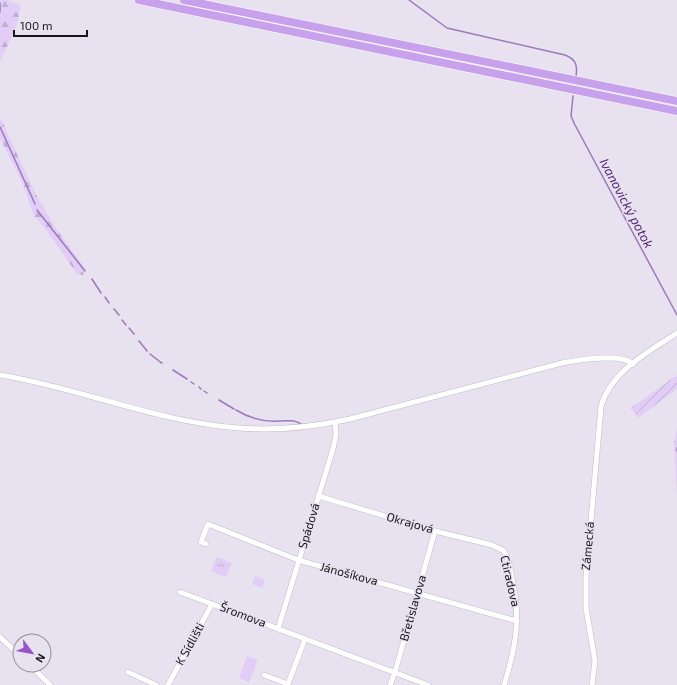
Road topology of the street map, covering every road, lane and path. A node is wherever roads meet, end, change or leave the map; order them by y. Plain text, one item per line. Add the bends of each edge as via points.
1 (139, 0) edge
2 (184, 0) edge
3 (677, 101) edge
4 (677, 111) edge
5 (677, 333) edge
6 (633, 364) junction
7 (0, 375) edge
8 (335, 422) junction
9 (318, 496) junction
10 (435, 531) junction
11 (206, 544) dead end
12 (502, 549) joint
13 (298, 560) junction
14 (180, 592) dead end
15 (418, 593) junction
16 (212, 604) junction
17 (517, 621) junction
18 (278, 629) junction
19 (0, 637) edge
20 (305, 639) junction
21 (12, 648) edge
22 (128, 672) dead end
23 (395, 672) junction
24 (38, 673) edge
25 (264, 675) dead end
26 (50, 685) edge
27 (156, 685) edge
28 (168, 685) edge
29 (390, 685) edge
30 (428, 685) edge
31 (504, 685) edge
32 (592, 685) edge

1 - 4 highway
2 - 3 highway
5 - 6 street, Zámecká
6 - 8 street via 629,360 620,359 562,363
6 - 32 street, Zámecká via 611,384 601,407 586,577 586,608 594,661
7 - 8 street via 213,425 278,429
8 - 9 street, Spádová via 336,438
9 - 10 street, Okrajová
9 - 13 street, Spádová
10 - 12 street, Okrajová
10 - 15 street, Břetislavova
11 - 13 street, Jánošíkova via 201,542 208,524
12 - 17 street, Ctiradova via 510,568 516,597
13 - 15 street, Jánošíkova
13 - 18 street, Spádová
14 - 16 street, Šromova
15 - 17 street, Jánošíkova
15 - 23 street, Břetislavova
16 - 18 street, Šromova
16 - 28 street, K Sídlišti
17 - 31 street, Ctiradova via 513,654
18 - 20 street, Šromova
19 - 21 street
20 - 23 street, Šromova
20 - 25 street via 288,684
22 - 27 street
23 - 29 street, Břetislavova
23 - 30 street, Šromova
24 - 26 street

